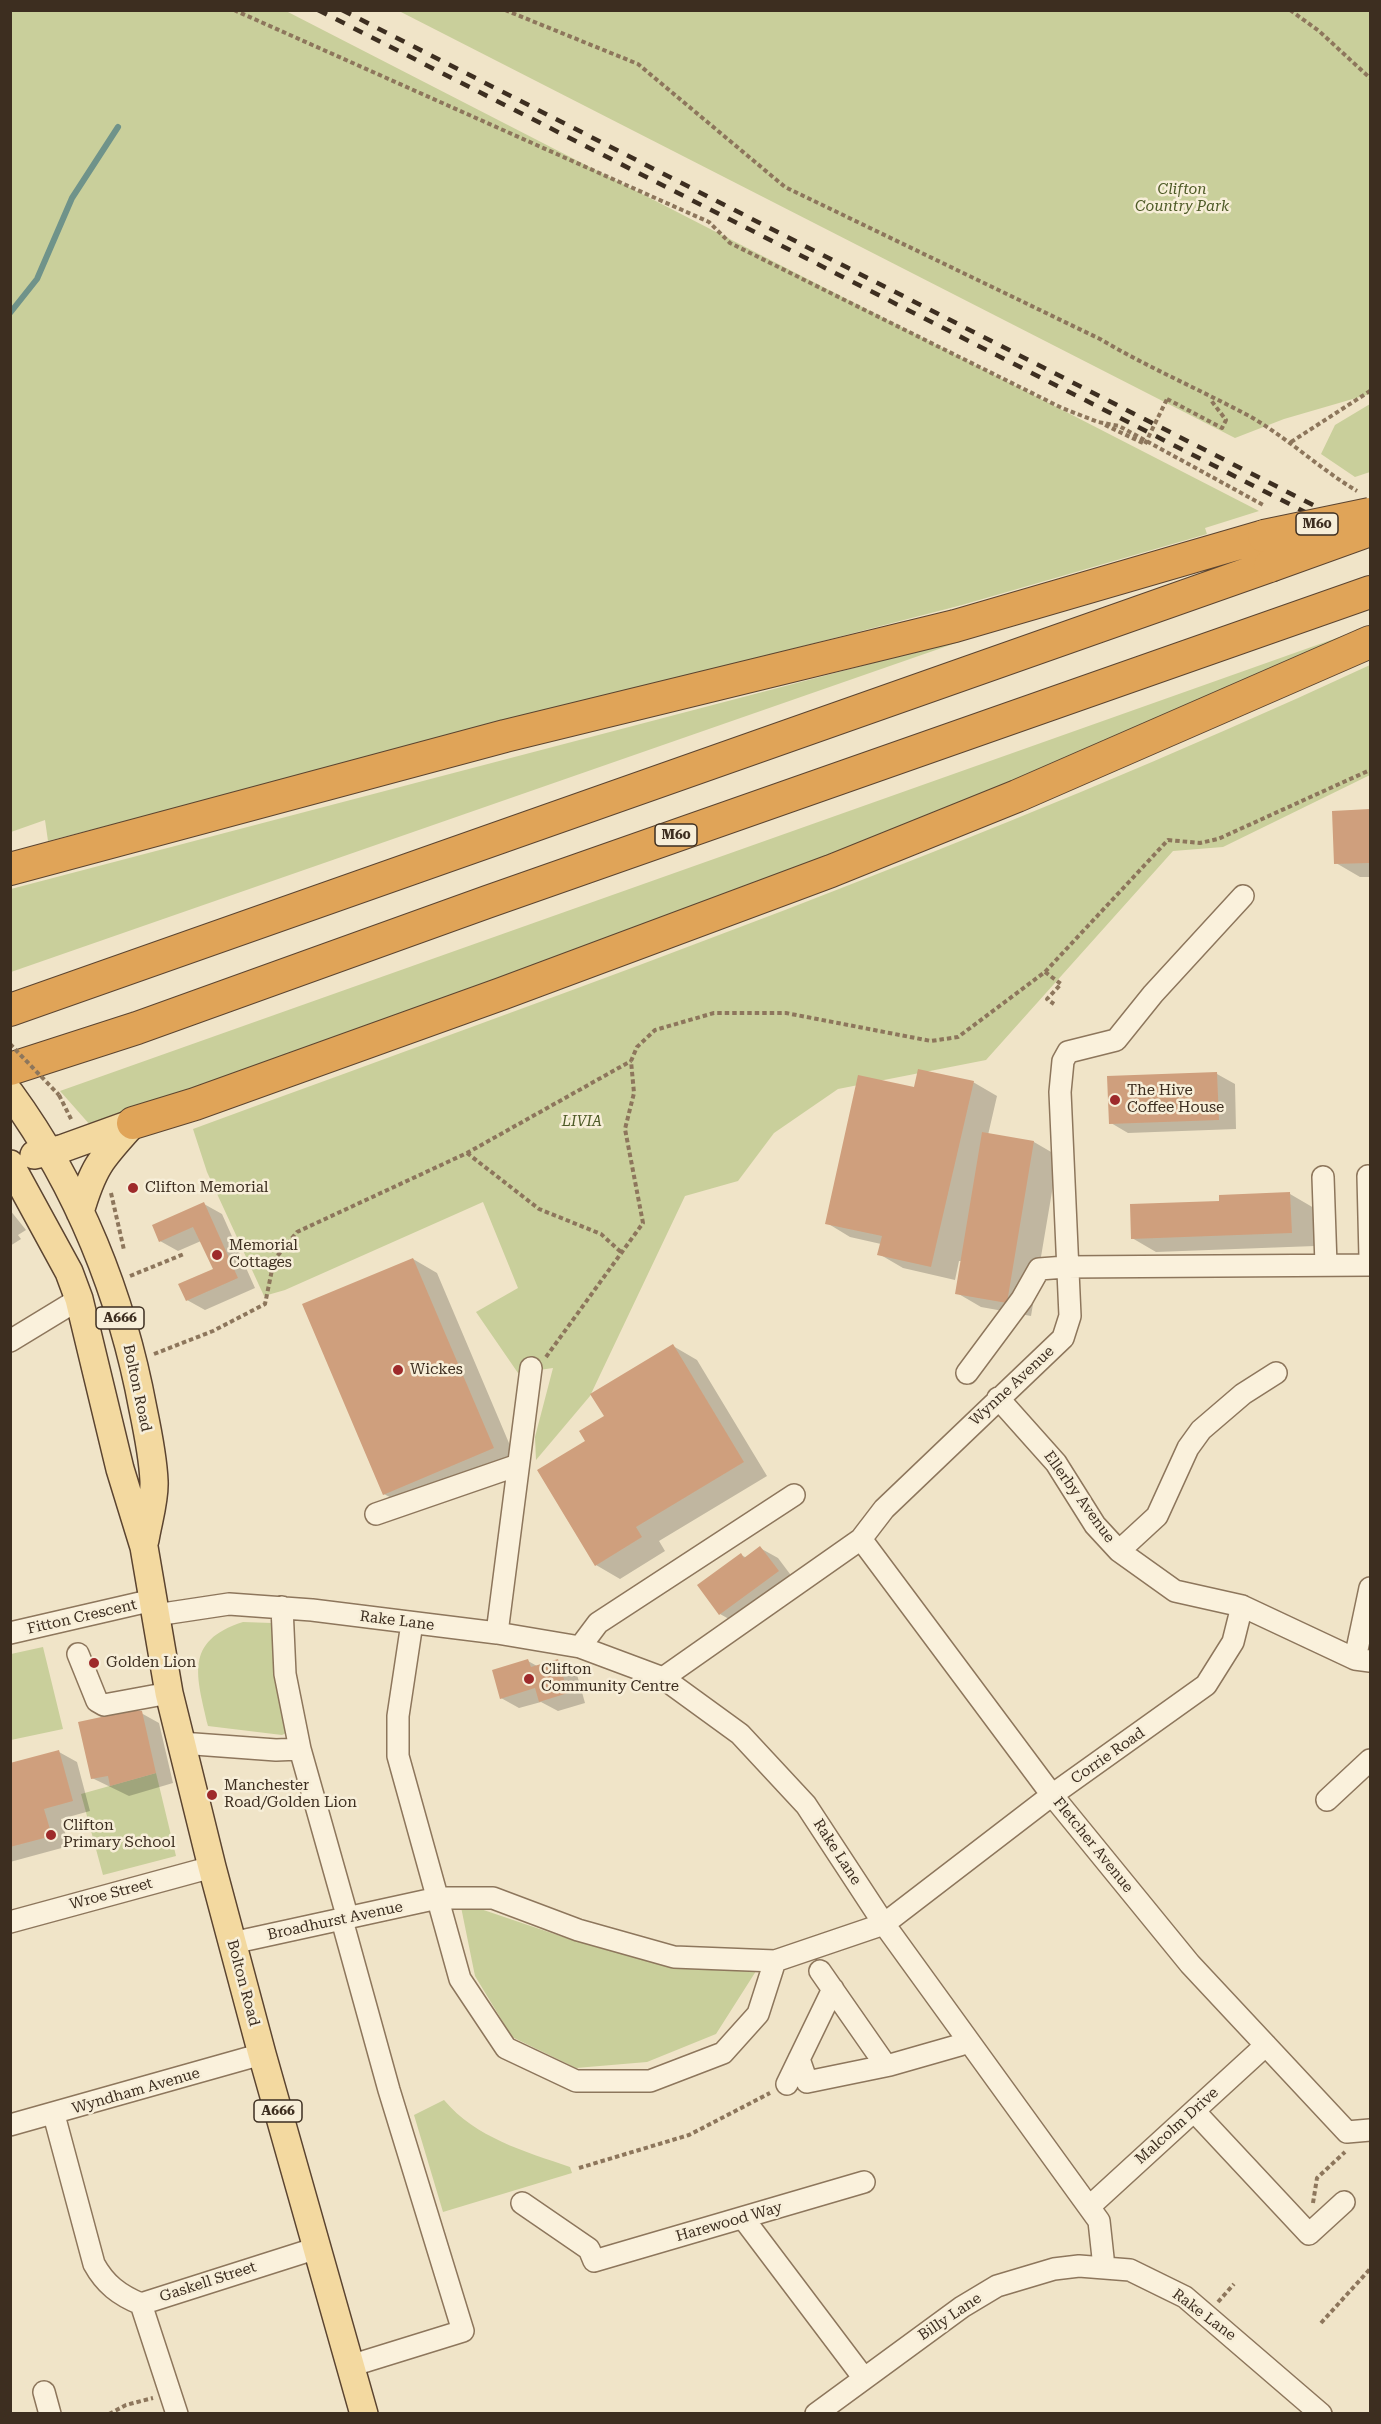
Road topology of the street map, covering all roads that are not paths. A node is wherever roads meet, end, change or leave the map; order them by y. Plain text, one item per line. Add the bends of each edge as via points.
1 (1366, 504) edge
2 (1371, 530) edge
3 (1356, 597) edge
4 (1371, 642) edge
5 (10, 869) edge
6 (1243, 896) dead end
7 (10, 1010) edge
8 (10, 1069) edge
9 (16, 1100) edge
10 (133, 1123) junction
11 (10, 1149) edge
12 (49, 1152) junction
13 (10, 1164) edge
14 (1368, 1176) dead end
15 (1323, 1177) dead end
16 (80, 1212) junction
17 (1371, 1258) edge
18 (1326, 1265) junction
19 (1371, 1265) edge
20 (1066, 1267) junction
21 (79, 1299) junction
22 (10, 1341) edge
23 (531, 1372) road end
24 (967, 1373) dead end
25 (1276, 1373) dead end
26 (998, 1398) junction
27 (518, 1465) junction
28 (794, 1495) dead end
29 (376, 1514) dead end
30 (861, 1539) junction
31 (144, 1547) junction
32 (1119, 1551) junction
33 (1371, 1588) edge
34 (1242, 1606) junction
35 (154, 1607) junction
36 (282, 1607) junction
37 (412, 1623) junction
38 (10, 1633) edge
39 (497, 1633) junction
40 (580, 1647) junction
41 (78, 1654) dead end
42 (1363, 1660) edge
43 (663, 1678) junction
44 (169, 1693) junction
45 (181, 1743) junction
46 (300, 1749) junction
47 (1371, 1760) edge
48 (1052, 1795) junction
49 (1328, 1800) dead end
50 (212, 1867) junction
51 (438, 1898) junction
52 (345, 1919) junction
53 (10, 1922) edge
54 (884, 1924) junction
55 (232, 1943) junction
56 (775, 1961) junction
57 (820, 1971) dead end
58 (832, 1989) junction
59 (967, 2039) junction
60 (1266, 2045) junction
61 (262, 2054) junction
62 (883, 2066) junction
63 (1194, 2111) junction
64 (54, 2115) junction
65 (10, 2125) edge
66 (1359, 2131) edge
67 (864, 2182) dead end
68 (1344, 2202) dead end
69 (522, 2203) dead end
70 (1089, 2207) junction
71 (743, 2218) junction
72 (317, 2248) junction
73 (1104, 2267) junction
74 (141, 2304) junction
75 (350, 2366) junction
76 (863, 2377) junction
77 (44, 2392) dead end
78 (174, 2404) edge
79 (50, 2414) edge
80 (364, 2414) edge
81 (816, 2414) edge
82 (1321, 2414) edge

1 - 5 highway, M60, bridge via 1265,521 955,626 505,736
2 - 7 highway, M60, bridge
3 - 8 highway, M60 via 137,1029
4 - 10 highway via 1017,796 831,871 501,994
6 - 20 street, Wynne Avenue via 1153,994 1116,1041 1071,1050 1063,1061 1059,1092
9 - 12 main road, Bolton Road / A666
10 - 12 main road
10 - 16 main road via 98,1163
11 - 12 main road via 33,1156
12 - 16 main road, Bolton Road / A666
13 - 21 main road, Bolton Road / A666 via 69,1272
14 - 17 street
15 - 18 street
16 - 31 main road, Bolton Road / A666 via 103,1265 133,1363 154,1483
18 - 19 street
18 - 20 street
20 - 24 street via 1039,1269 1022,1299
20 - 26 street, Wynne Avenue via 1070,1316 1063,1338
21 - 22 street
21 - 31 main road, Bolton Road / A666 via 120,1469
23 - 27 street
25 - 32 street via 1243,1394 1201,1430 1188,1448 1157,1516
26 - 30 street, Wynne Avenue via 884,1509
26 - 32 street, Ellerby Avenue via 1056,1463 1095,1525
27 - 29 street
27 - 39 street
28 - 40 street via 598,1623
30 - 43 street, Wynne Avenue
30 - 48 street, Fletcher Avenue
31 - 35 main road, Bolton Road / A666
32 - 34 street, Ellerby Avenue via 1175,1591
33 - 42 street
34 - 42 street, Ellerby Avenue
34 - 48 street, Corrie Road via 1233,1642 1206,1685
35 - 36 street, Rake Lane
35 - 38 street, Fitton Crescent
35 - 44 main road, Bolton Road / A666
36 - 37 street, Rake Lane
36 - 46 street via 285,1674
37 - 39 street, Rake Lane
37 - 51 street via 399,1716 399,1756
39 - 40 street, Rake Lane
40 - 43 street, Rake Lane
41 - 44 street via 97,1701 104,1705
43 - 54 street, Rake Lane via 740,1734 806,1805
44 - 45 main road, Bolton Road / A666
45 - 46 street
45 - 50 main road, Bolton Road / A666
46 - 52 street
47 - 49 street
48 - 54 street, Corrie Road
48 - 60 street, Fletcher Avenue via 1190,1964
50 - 53 street, Wroe Street
50 - 55 main road, Bolton Road / A666
51 - 52 street, Broadhurst Avenue
51 - 56 street, Broadhurst Avenue via 493,1898 578,1930 674,1957
51 - 56 street via 460,1978 506,2048 576,2081 650,2081 723,2053 758,2013
52 - 55 street, Broadhurst Avenue
52 - 75 street via 389,2090 463,2331
54 - 56 street, Broadhurst Avenue
54 - 59 street, Rake Lane
55 - 61 main road, Bolton Road / A666
57 - 58 street
58 - 62 street
58 - 62 street via 799,2059 797,2083
59 - 62 street via 960,2045
59 - 70 street, Rake Lane
60 - 63 street, Malcolm Drive
60 - 66 street, Fletcher Avenue
61 - 64 street, Wyndham Avenue
61 - 72 main road, Bolton Road / A666
63 - 68 street via 1309,2234
63 - 70 street, Malcolm Drive
64 - 65 street, Wyndham Avenue
64 - 74 street via 94,2264 104,2281
67 - 71 street, Harewood Way
69 - 71 street, Harewood Way via 589,2249 594,2261
70 - 73 street, Rake Lane via 1099,2221
71 - 76 street
72 - 74 street, Gaskell Street
72 - 75 main road, Bolton Road / A666
73 - 76 street, Billy Lane via 1054,2269 997,2286
73 - 82 street, Rake Lane via 1130,2270 1185,2297
74 - 78 street, Gaskell Street
75 - 80 main road, Bolton Road / A666
76 - 81 street, Billy Lane
77 - 79 street

